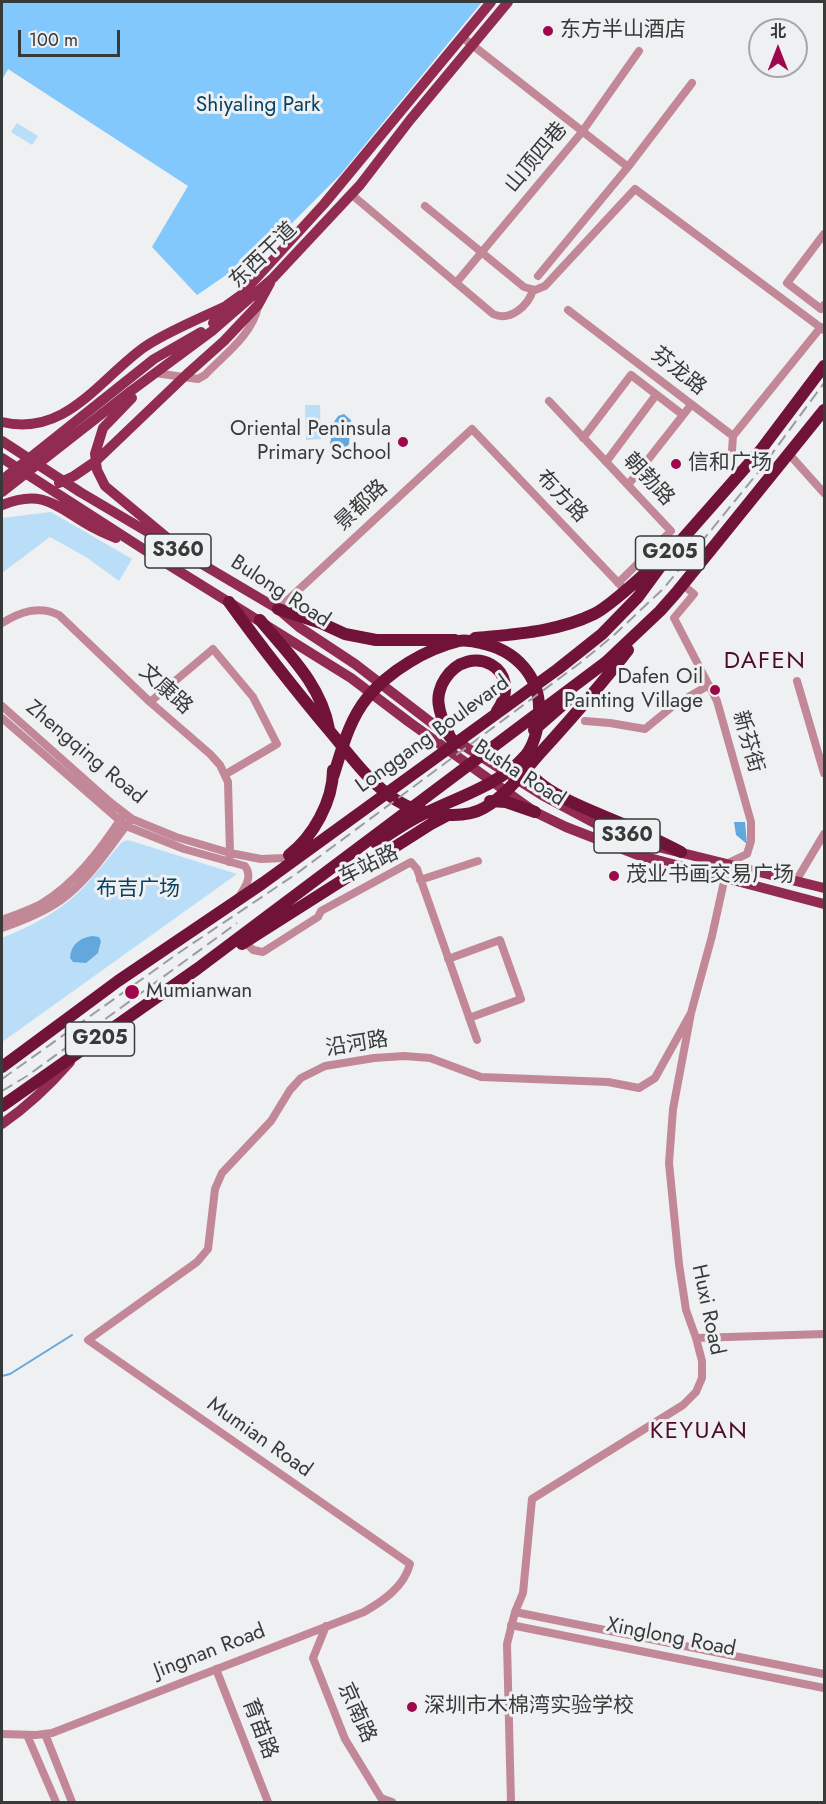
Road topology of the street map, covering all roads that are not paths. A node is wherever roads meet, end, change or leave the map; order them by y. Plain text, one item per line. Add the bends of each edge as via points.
1 (491, 2) edge
2 (508, 2) edge
3 (462, 37) junction
4 (472, 45) junction
5 (639, 51) dead end
6 (692, 83) dead end
7 (582, 132) junction
8 (628, 167) junction
9 (351, 194) junction
10 (425, 206) dead end
11 (825, 234) edge
12 (482, 252) junction
13 (538, 276) dead end
14 (273, 278) junction
15 (456, 283) junction
16 (534, 290) junction
17 (227, 305) junction
18 (258, 305) junction
19 (825, 305) edge
20 (568, 310) dead end
21 (200, 318) junction
22 (823, 328) edge
23 (210, 330) junction
24 (242, 336) junction
25 (224, 341) junction
26 (825, 366) edge
27 (155, 373) junction
28 (656, 395) junction
29 (549, 400) dead end
30 (691, 405) junction
31 (825, 410) edge
32 (683, 415) junction
33 (2, 422) edge
34 (472, 429) joint
35 (733, 436) junction
36 (583, 438) junction
37 (6, 444) edge
38 (789, 454) junction
39 (2, 458) edge
40 (606, 462) junction
41 (2, 474) edge
42 (740, 474) junction
43 (2, 480) edge
44 (628, 485) junction
45 (2, 492) edge
46 (825, 493) edge
47 (2, 505) edge
48 (148, 552) junction
49 (671, 552) junction
50 (196, 562) junction
51 (683, 585) junction
52 (622, 586) junction
53 (229, 602) junction
54 (278, 609) junction
55 (654, 616) junction
56 (260, 620) junction
57 (2, 623) edge
58 (461, 640) junction
59 (606, 662) junction
60 (796, 681) dead end
61 (709, 685) junction
62 (150, 702) junction
63 (2, 706) edge
64 (493, 716) junction
65 (5, 720) edge
66 (585, 720) dead end
67 (450, 737) junction
68 (825, 773) edge
69 (226, 774) junction
70 (333, 777) junction
71 (535, 812) junction
72 (125, 820) junction
73 (825, 834) edge
74 (681, 852) junction
75 (230, 858) junction
76 (285, 858) junction
77 (478, 861) dead end
78 (728, 863) junction
79 (724, 879) junction
80 (420, 880) junction
81 (796, 880) junction
82 (262, 883) junction
83 (825, 888) edge
84 (238, 899) junction
85 (825, 904) edge
86 (2, 920) edge
87 (2, 928) edge
88 (245, 942) junction
89 (448, 959) junction
90 (197, 969) junction
91 (691, 1013) junction
92 (469, 1018) junction
93 (477, 1040) dead end
94 (74, 1057) junction
95 (2, 1067) edge
96 (2, 1106) edge
97 (2, 1124) edge
98 (825, 1334) edge
99 (696, 1338) junction
100 (88, 1340) joint
101 (410, 1564) joint
102 (515, 1612) junction
103 (511, 1624) junction
104 (326, 1626) junction
105 (216, 1669) junction
106 (825, 1674) edge
107 (825, 1688) edge
108 (2, 1734) edge
109 (45, 1734) junction
110 (27, 1735) junction
111 (56, 1803) edge
112 (72, 1803) edge
113 (268, 1803) edge
114 (392, 1803) edge
115 (511, 1803) edge

1 - 3 main road, 东西干道
2 - 4 main road, 东西干道
3 - 4 street
3 - 17 main road, 东西干道 via 324,204 241,295
4 - 7 street
4 - 9 main road, 东西干道
5 - 7 street, 山顶四巷
6 - 8 street
7 - 8 street
7 - 12 street, 山顶四巷
8 - 13 street
9 - 14 main road, 东西干道
9 - 15 street
10 - 12 street
11 - 19 street via 788,283 821,309
12 - 15 street, 山顶四巷
12 - 16 street via 524,287
14 - 18 main road
14 - 23 main road, 东西干道
15 - 16 street via 498,316 520,310
16 - 22 street via 545,286 635,189
17 - 21 main road
17 - 23 main road, 东西干道
18 - 24 street via 256,318
18 - 25 main road
20 - 30 street, 芬龙路
21 - 23 main road
21 - 33 main road via 144,347 60,417 32,424
22 - 35 street
23 - 27 main road, 东西干道
23 - 43 main road, 东西干道 via 154,359
24 - 25 street
24 - 27 street via 198,379
25 - 41 main road via 96,461 74,476 49,486 20,483
26 - 42 highway, Longgang Boulevard / G205
27 - 45 main road, 东西干道
27 - 50 main road via 103,428 95,454 97,470 105,486
28 - 32 street
28 - 36 street via 631,375
28 - 40 street
29 - 36 street, 朝勃路
30 - 32 street
30 - 35 street, 芬龙路
31 - 38 highway, G205
32 - 44 street
34 - 52 street, 布方路
34 - 54 street, 景都路
35 - 42 street via 731,466
36 - 40 street, 朝勃路
37 - 50 main road, Bulong Road / S360
38 - 46 street
38 - 51 highway, G205
39 - 48 main road, Bulong Road / S360
40 - 44 street, 朝勃路
42 - 49 highway, Longgang Boulevard / G205
44 - 52 street, 朝勃路 via 671,531
47 - 48 main road via 18,498 54,502 93,528
48 - 53 main road, Bulong Road / S360
49 - 52 highway
49 - 64 highway, Longgang Boulevard / G205 via 638,597 602,634
50 - 54 main road, Bulong Road / S360
51 - 55 highway, G205
51 - 61 street, 新芬街 via 694,594 674,618
52 - 58 highway via 596,613 566,626
53 - 55 highway via 286,679 371,780 398,801 437,814 482,809 510,788 595,692
53 - 56 main road, Bulong Road / S360
54 - 58 highway via 345,634 376,640
54 - 67 main road, Bulong Road / S360
55 - 59 highway, G205
56 - 70 highway via 307,676 326,710 333,746
56 - 71 main road, Busha Road / S360 via 351,678
57 - 62 street, 文康路 via 32,610 59,615
58 - 70 highway via 408,663 368,697 355,714
58 - 88 highway via 497,646 523,665 532,678 539,710 535,739 527,753 500,777 414,818 377,842
59 - 74 highway via 530,734 524,746 526,768 546,787 584,808
59 - 90 highway, G205
60 - 68 street
61 - 66 street via 673,706 645,729
61 - 78 street, 新芬街 via 751,822 747,854
62 - 69 street, 文康路 via 210,754
62 - 69 street via 213,649 253,697 277,744
63 - 65 street, Zhengqing Road
64 - 67 highway via 506,695 504,680 488,662 465,662 449,672 439,696
64 - 82 highway, Longgang Boulevard / G205
65 - 72 street, Zhengqing Road
67 - 74 main road, Busha Road / S360 via 542,795 606,829
69 - 75 street
70 - 76 highway via 322,814 296,850
71 - 79 main road, Busha Road / S360 via 638,855
71 - 88 highway via 506,802 484,801 461,808
72 - 75 street, Zhengqing Road
72 - 86 street via 57,893
72 - 87 street via 100,860 62,899
73 - 81 street
74 - 78 main road, Busha Road / S360
75 - 76 street, Zhengqing Road
75 - 84 street, Zhengqing Road via 249,872
76 - 82 highway
77 - 80 street
78 - 79 street, Huxi Road
78 - 81 main road, Busha Road / S360
79 - 85 main road, Busha Road / S360
79 - 91 street, Huxi Road
80 - 88 street, 车站路 via 414,864 407,863 321,911 318,917 264,952 253,950
80 - 89 street, 车站路
81 - 83 main road, Busha Road / S360
82 - 84 highway, Longgang Boulevard / G205
84 - 95 highway, Longgang Boulevard / G205
88 - 90 highway
89 - 92 street, 车站路
89 - 92 street via 500,940 520,999
90 - 94 highway, G205
91 - 99 street, Huxi Road via 673,1109 669,1163 684,1299
91 - 100 street, 沿河路 via 655,1078 639,1088 608,1082 481,1077 430,1058 404,1056 341,1062 301,1078 271,1121 222,1173 215,1189 208,1249 197,1262
92 - 93 street, 车站路
94 - 96 highway, G205
94 - 97 main road via 44,1091
98 - 99 street
99 - 102 street, Huxi Road via 702,1378 696,1392 683,1405 532,1499 523,1593
100 - 101 street, Mumian Road
101 - 104 street, Jingnan Road via 407,1576 383,1601
102 - 103 street, Huxi Road
102 - 106 street, Xinglong Road
103 - 107 street, Xinglong Road
103 - 115 street, Huxi Road via 507,1644
104 - 105 street, Jingnan Road
104 - 114 street, 京南路 via 313,1658 345,1739 381,1798
105 - 109 street, Jingnan Road
105 - 113 street, 育苗路
108 - 110 street, Jingnan Road
109 - 110 street, Jingnan Road
109 - 112 street
110 - 111 street

